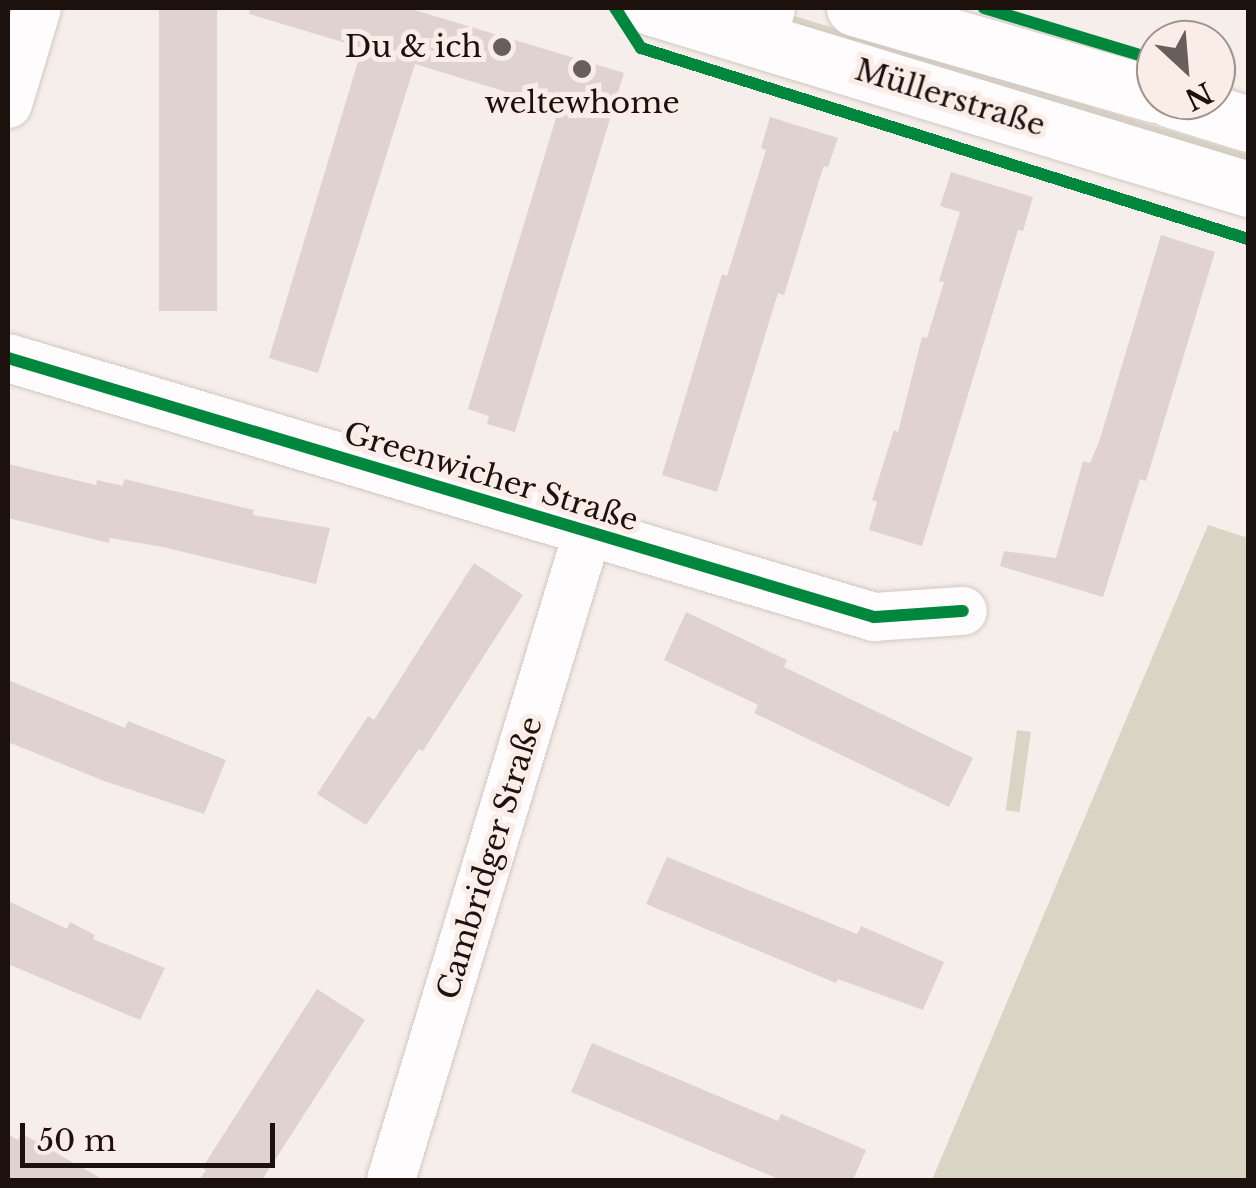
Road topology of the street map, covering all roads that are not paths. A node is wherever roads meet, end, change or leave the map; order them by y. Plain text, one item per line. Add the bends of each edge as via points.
1 (37, 8) edge
2 (854, 8) edge
3 (661, 9) edge
4 (766, 25) edge
5 (1136, 89) edge
6 (8, 104) edge
7 (1248, 189) edge
8 (8, 358) edge
9 (588, 534) junction
10 (963, 610) dead end
11 (390, 1180) edge

1 - 6 street
2 - 5 main road, Müllerstraße
3 - 4 main road, Müllerstraße
4 - 7 main road, Müllerstraße
8 - 9 street, Greenwicher Straße
9 - 10 street, Greenwicher Straße via 874,617
9 - 11 street, Cambridger Straße

